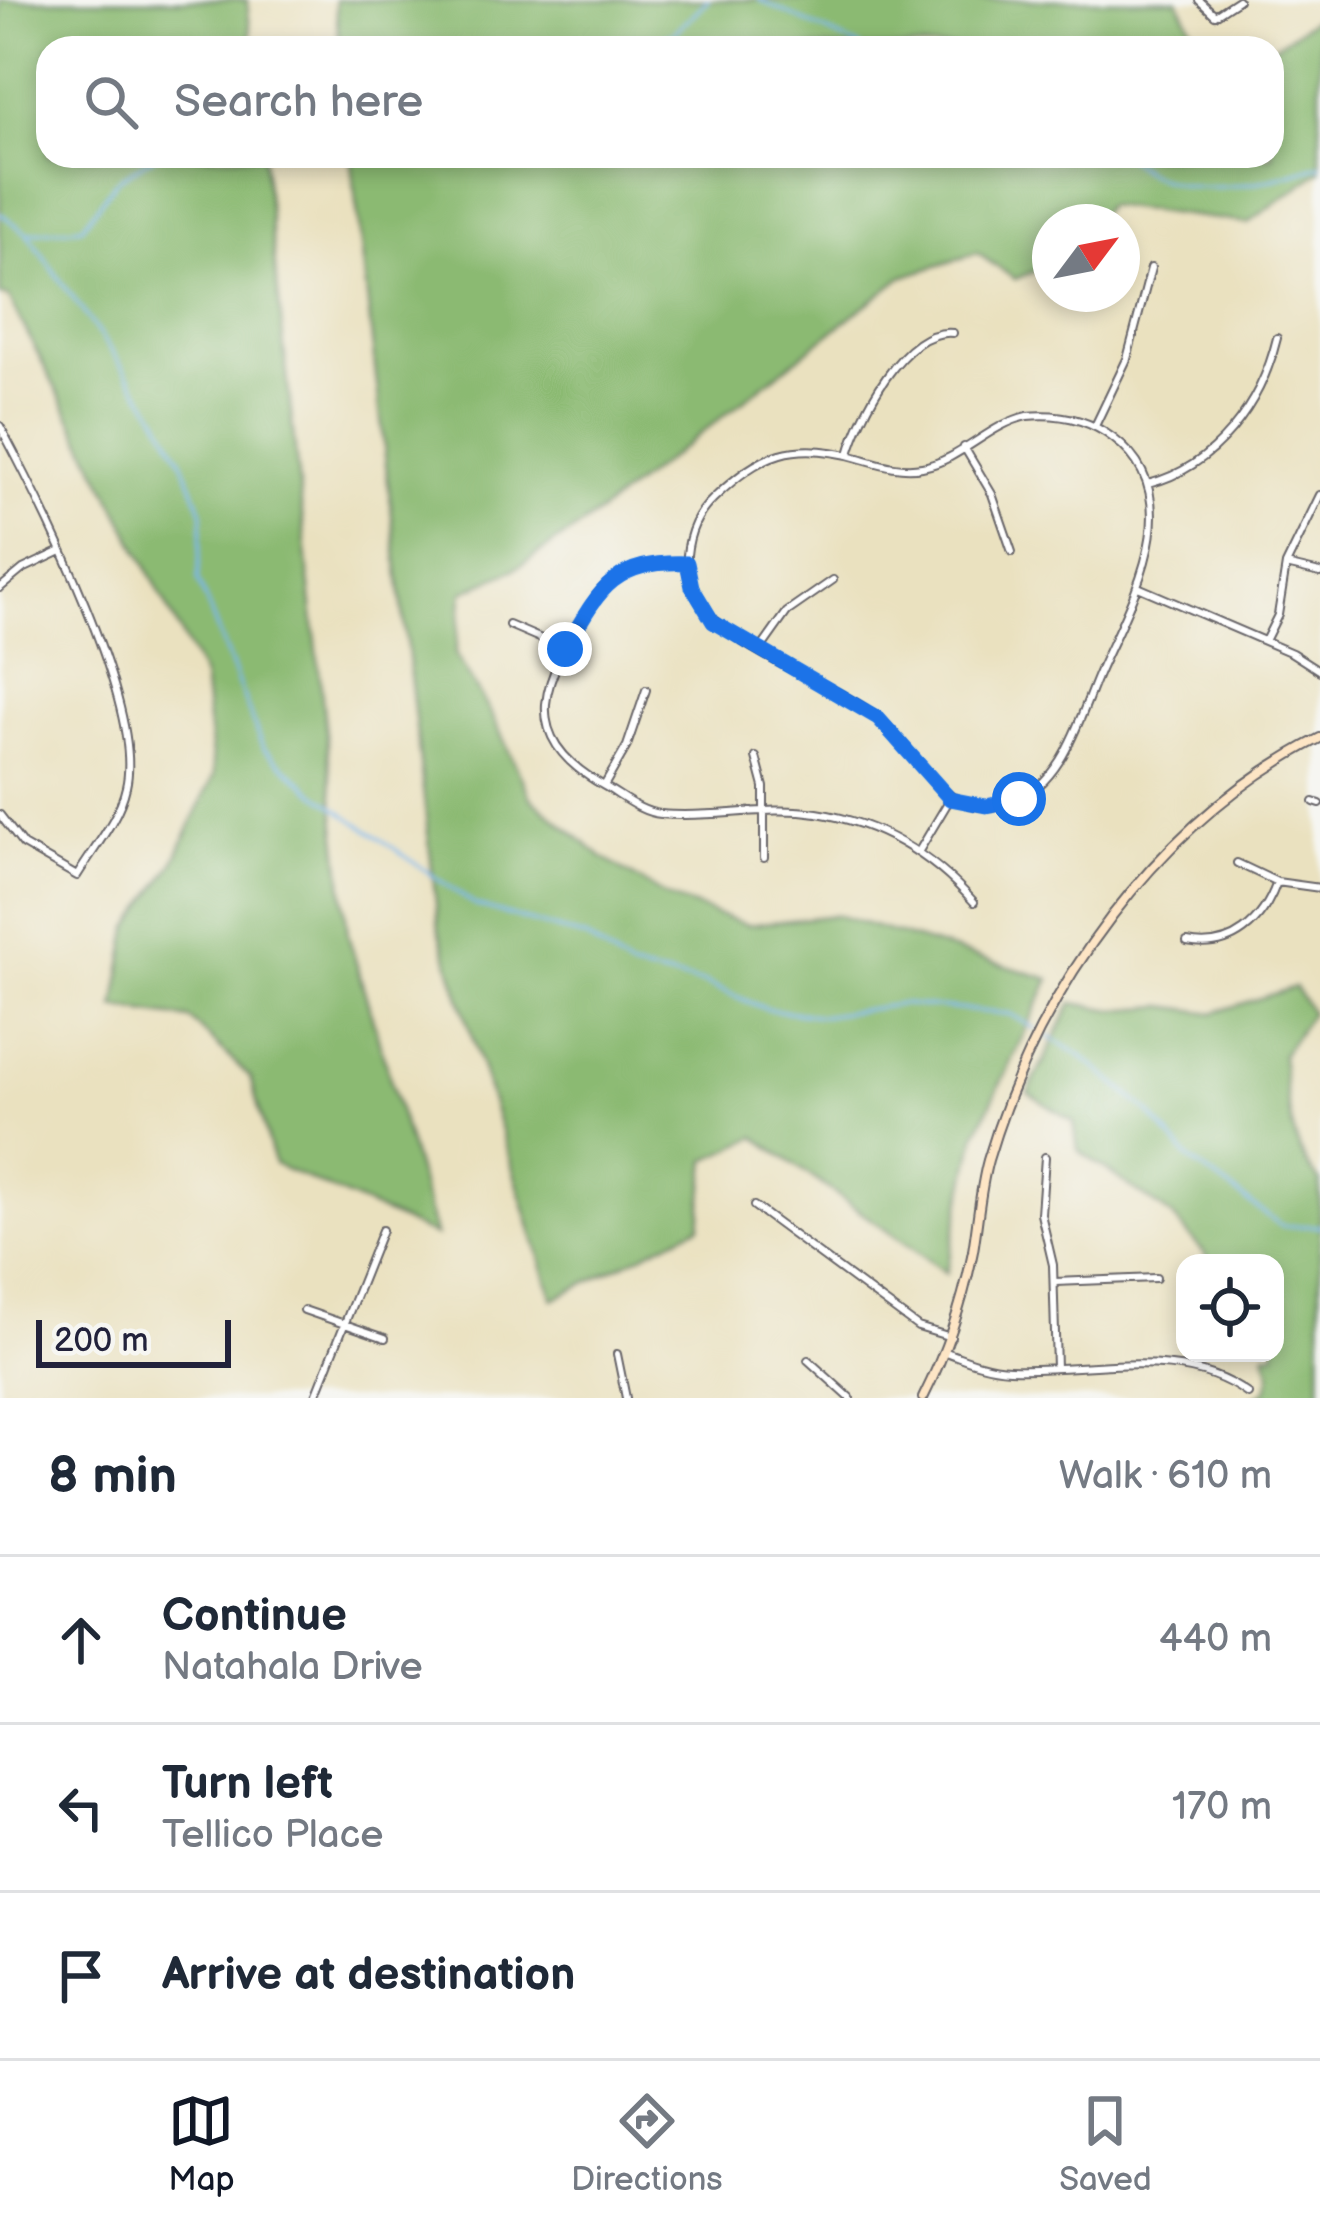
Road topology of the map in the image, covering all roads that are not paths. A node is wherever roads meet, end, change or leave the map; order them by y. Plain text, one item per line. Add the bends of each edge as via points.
1 (1199, 0) edge
2 (1238, 0) edge
3 (1151, 268) dead end
4 (953, 333) dead end
5 (1277, 338) dead end
6 (0, 425) edge
7 (1095, 425) junction
8 (964, 447) junction
9 (849, 455) junction
10 (1148, 484) junction
11 (1320, 495) edge
12 (59, 552) junction
13 (1012, 552) dead end
14 (687, 563) junction
15 (1286, 565) junction
16 (1320, 573) edge
17 (833, 580) dead end
18 (1137, 587) junction
19 (0, 588) edge
20 (509, 625) dead end
21 (1265, 641) junction
22 (565, 649) junction
23 (760, 650) junction
24 (1320, 670) edge
25 (646, 690) dead end
26 (1320, 738) edge
27 (755, 757) dead end
28 (604, 786) junction
29 (950, 799) junction
30 (765, 809) junction
31 (0, 815) edge
32 (919, 851) junction
33 (764, 858) dead end
34 (1237, 862) dead end
35 (1277, 882) junction
36 (1320, 888) edge
37 (974, 902) dead end
38 (1187, 942) dead end
39 (1045, 1157) dead end
40 (754, 1206) dead end
41 (382, 1230) dead end
42 (1156, 1278) dead end
43 (1054, 1282) junction
44 (304, 1310) dead end
45 (346, 1326) junction
46 (951, 1337) junction
47 (386, 1338) dead end
48 (946, 1352) junction
49 (617, 1354) dead end
50 (808, 1360) dead end
51 (1056, 1368) junction
52 (1248, 1394) dead end
53 (316, 1398) edge
54 (626, 1398) edge
55 (850, 1398) edge
56 (923, 1398) edge

1 - 2 street via 1209,14
3 - 7 street via 1127,359
4 - 9 street via 925,343 880,384
5 - 10 street via 1215,452
6 - 12 street
7 - 8 street via 1027,416
7 - 10 street via 1128,451
8 - 9 street via 940,462 902,469
8 - 13 street
9 - 14 street via 805,446 755,466 703,509
10 - 18 street via 1151,540
11 - 15 street
12 - 19 street
12 - 31 street via 120,691 128,776 117,812 77,876 23,845
14 - 22 street via 646,564 613,579
14 - 23 street via 706,614
15 - 16 street
15 - 21 street
17 - 23 street via 787,612
18 - 21 street
18 - 29 street via 1049,778 1008,804
20 - 22 street
21 - 24 street
22 - 28 street via 547,686 548,730 569,766
23 - 29 street via 878,718
25 - 28 street
26 - 46 main road via 1244,784 1172,845 1073,974 1001,1120
27 - 30 street
28 - 30 street via 660,814
29 - 32 street
30 - 32 street via 844,819
30 - 33 street
32 - 37 street
34 - 35 street
35 - 36 street
35 - 38 street via 1239,934 1211,945
39 - 43 street via 1041,1214
40 - 46 street via 919,1327
41 - 45 street
42 - 43 street
43 - 51 street
44 - 45 street
45 - 47 street
45 - 53 street
46 - 48 main road
48 - 51 street via 997,1368
48 - 56 main road
49 - 54 street
50 - 55 street
51 - 52 street via 1183,1366

